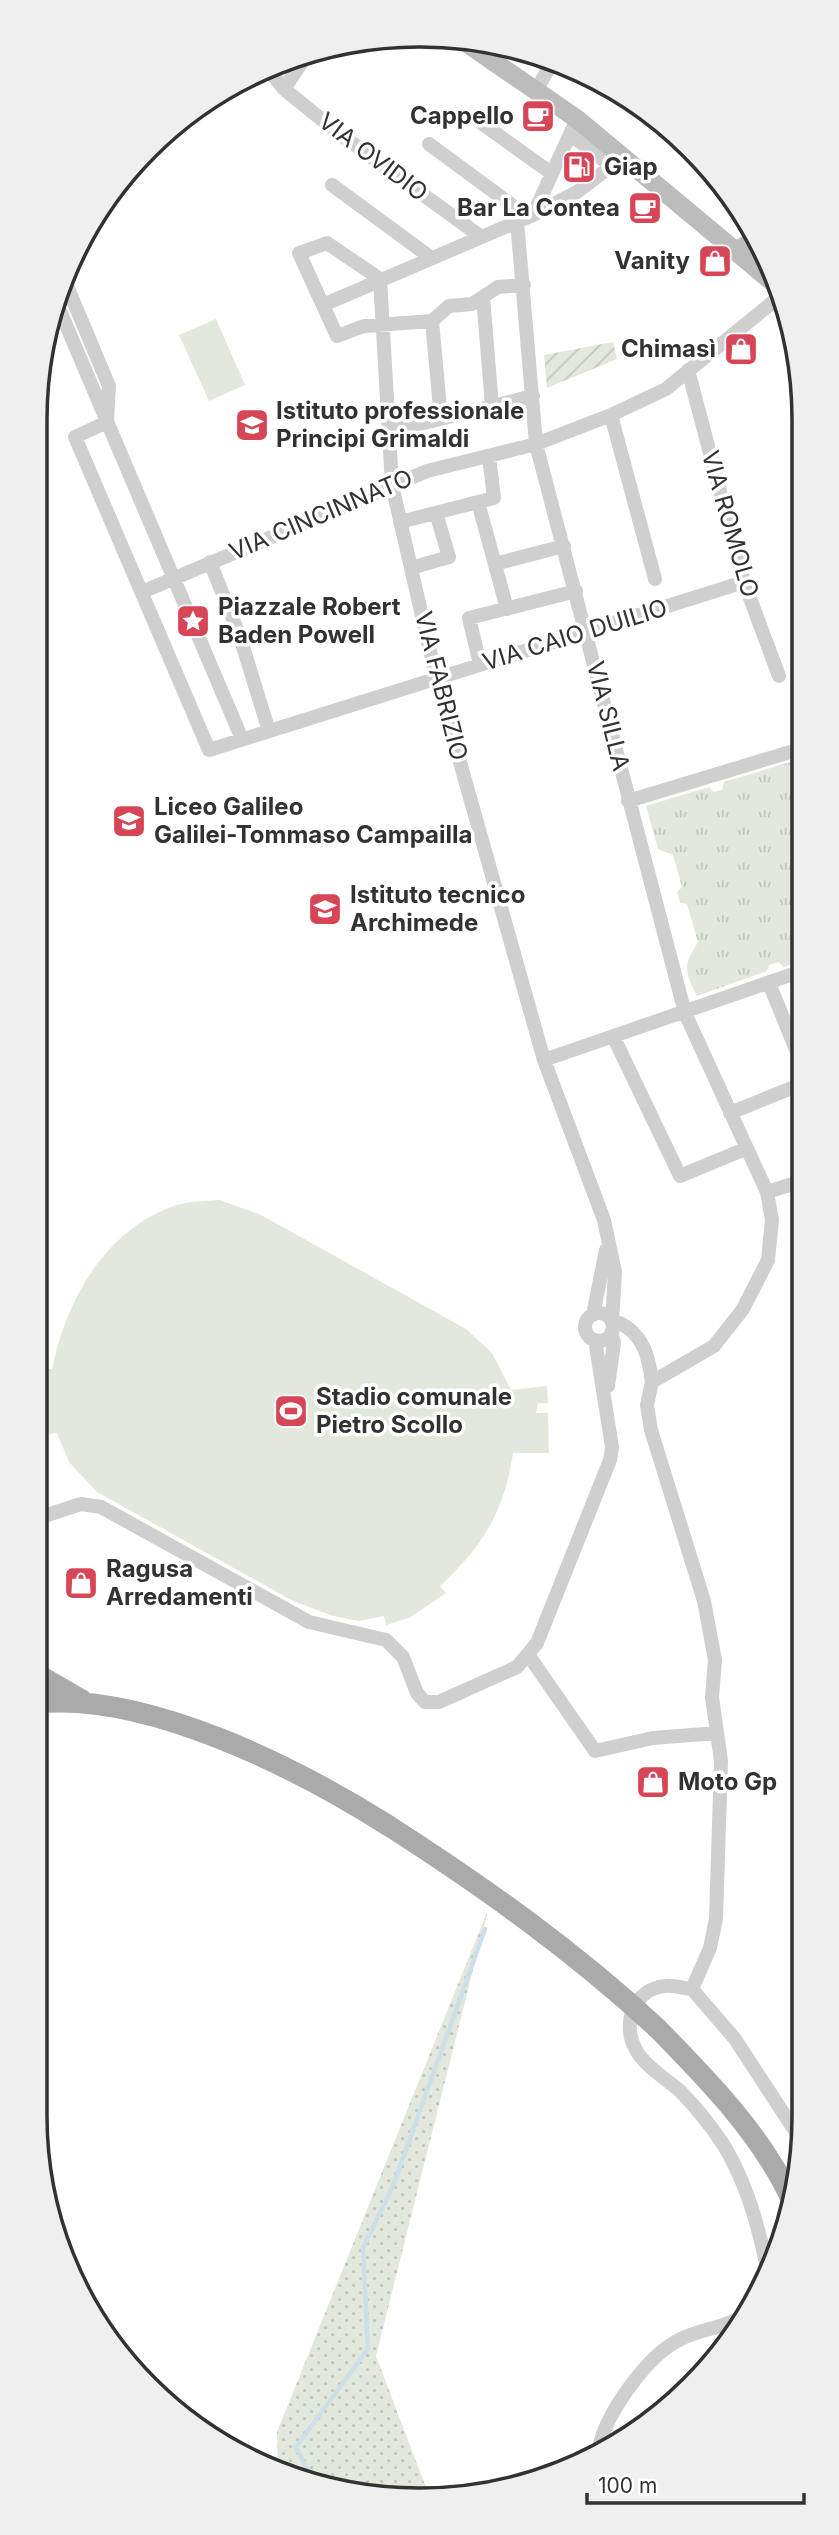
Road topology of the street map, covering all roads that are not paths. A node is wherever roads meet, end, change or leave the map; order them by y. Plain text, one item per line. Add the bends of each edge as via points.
1 (478, 52) edge
2 (298, 68) edge
3 (547, 70) edge
4 (274, 77) edge
5 (284, 89) junction
6 (536, 91) junction
7 (480, 122) dead end
8 (573, 127) junction
9 (429, 144) dead end
10 (617, 162) junction
11 (551, 173) junction
12 (332, 185) dead end
13 (526, 218) junction
14 (480, 236) junction
15 (748, 244) edge
16 (736, 251) junction
17 (430, 257) junction
18 (755, 259) edge
19 (380, 279) junction
20 (524, 285) junction
21 (69, 295) edge
22 (483, 297) junction
23 (773, 302) edge
24 (323, 305) junction
25 (63, 315) edge
26 (432, 321) junction
27 (383, 325) junction
28 (688, 370) junction
29 (102, 388) junction
30 (533, 396) junction
31 (492, 406) junction
32 (611, 415) junction
33 (442, 419) junction
34 (107, 422) junction
35 (387, 432) junction
36 (537, 444) junction
37 (489, 457) junction
38 (392, 485) junction
39 (478, 502) junction
40 (436, 513) junction
41 (400, 522) junction
42 (564, 546) junction
43 (495, 564) junction
44 (203, 565) junction
45 (411, 568) junction
46 (173, 578) junction
47 (655, 579) dead end
48 (744, 582) junction
49 (576, 591) junction
50 (142, 592) junction
51 (506, 609) junction
52 (587, 632) junction
53 (480, 664) junction
54 (779, 676) dead end
55 (436, 677) junction
56 (269, 731) junction
57 (242, 739) junction
58 (792, 751) edge
59 (628, 801) junction
60 (792, 975) edge
61 (769, 983) junction
62 (685, 1013) junction
63 (614, 1038) junction
64 (792, 1040) edge
65 (544, 1060) junction
66 (792, 1088) edge
67 (730, 1113) junction
68 (745, 1149) junction
69 (792, 1184) edge
70 (767, 1192) junction
71 (607, 1242) junction
72 (593, 1315) junction
73 (612, 1326) junction
74 (595, 1340) junction
75 (652, 1382) junction
76 (606, 1401) junction
77 (47, 1515) edge
78 (529, 1656) junction
79 (47, 1680) edge
80 (47, 1703) edge
81 (86, 1703) junction
82 (717, 1733) junction
83 (692, 1989) junction
84 (792, 2126) edge
85 (773, 2161) junction
86 (787, 2176) edge
87 (785, 2187) edge
88 (764, 2255) edge
89 (730, 2321) edge
90 (603, 2439) edge

1 - 6 street
2 - 5 street
3 - 6 street
4 - 5 street, VIA OVIDIO
5 - 14 street, VIA OVIDIO
6 - 8 street
7 - 11 street
8 - 10 street
8 - 11 street
9 - 13 street
10 - 13 street via 577,192
10 - 16 street
11 - 13 street
12 - 17 street
13 - 14 street
13 - 20 street, VIA SILLA
14 - 17 street
15 - 16 street
16 - 18 street
17 - 19 street
19 - 24 street
19 - 24 street via 327,243 299,253
19 - 27 street, VIA FABRIZIO
20 - 22 street via 498,287
20 - 30 street, VIA SILLA
21 - 29 street
22 - 26 street via 472,304 449,306
22 - 31 street
23 - 28 street, VIA CINCINNATO
24 - 27 street via 337,336
25 - 29 street
26 - 27 street
26 - 33 street
27 - 35 street, VIA FABRIZIO
28 - 32 street, VIA CINCINNATO via 666,389
28 - 48 street, VIA ROMOLO
29 - 34 street
30 - 31 street
30 - 36 street, VIA SILLA
31 - 33 street
32 - 36 street, VIA CINCINNATO
32 - 47 street
33 - 35 street
34 - 46 street
34 - 50 street via 75,437
35 - 38 street, VIA FABRIZIO
36 - 37 street, VIA CINCINNATO
36 - 42 street, VIA SILLA
37 - 38 street, VIA CINCINNATO via 427,471
37 - 39 street via 494,498
38 - 41 street, VIA FABRIZIO
38 - 44 street, VIA CINCINNATO
39 - 40 street
39 - 43 street
40 - 41 street
40 - 45 street via 449,557
41 - 45 street, VIA FABRIZIO
42 - 43 street
42 - 49 street, VIA SILLA
43 - 51 street
44 - 46 street, VIA CINCINNATO
44 - 56 street via 240,637
45 - 55 street, VIA FABRIZIO
46 - 50 street, VIA CINCINNATO
46 - 57 street
48 - 52 street, VIA CAIO DUILIO
48 - 54 street, VIA ROMOLO
49 - 51 street
49 - 52 street, VIA SILLA
50 - 57 street, VIA CAIO DUILIO via 209,750
51 - 53 street via 469,618
52 - 53 street, VIA CAIO DUILIO
52 - 59 street, VIA SILLA
53 - 55 street, VIA CAIO DUILIO
55 - 56 street, VIA CAIO DUILIO
55 - 65 street, VIA FABRIZIO
56 - 57 street, VIA CAIO DUILIO
58 - 59 street
59 - 62 street, VIA SILLA
60 - 61 street
61 - 62 street
61 - 64 street
62 - 63 street
62 - 67 street, VIA SILLA
63 - 65 street
63 - 68 street via 680,1176
65 - 71 street, VIA FABRIZIO via 604,1220
66 - 67 street
67 - 68 street, VIA SILLA
68 - 70 street, VIA SILLA
69 - 70 street
70 - 75 street, VIA SILLA via 772,1220 768,1260 743,1309 714,1346
71 - 72 street
71 - 73 street, VIA FABRIZIO via 615,1272
72 - 73 street via 606,1315
72 - 74 street via 585,1328
73 - 74 street via 606,1339
73 - 75 street via 620,1323 627,1327 643,1344
73 - 76 street, VIA FABRIZIO
74 - 76 street
75 - 82 street via 647,1405 651,1430 704,1601 715,1660 712,1697
76 - 78 street via 610,1460
77 - 78 street via 93,1504 309,1622 386,1640 403,1657 425,1702 439,1702 517,1667
78 - 82 street via 595,1751 653,1738
79 - 81 main road
80 - 81 main road
81 - 85 main road, bridge via 187,1728 244,1749 348,1800 502,1899 657,2028
82 - 83 street via 721,1821 716,1920 710,1948
83 - 84 street via 735,2039
83 - 88 street via 665,1986 643,1993 633,2007 629,2030 636,2052 682,2094 723,2144 756,2221
85 - 86 street
85 - 87 main road
89 - 90 street via 678,2340 651,2359 627,2390

